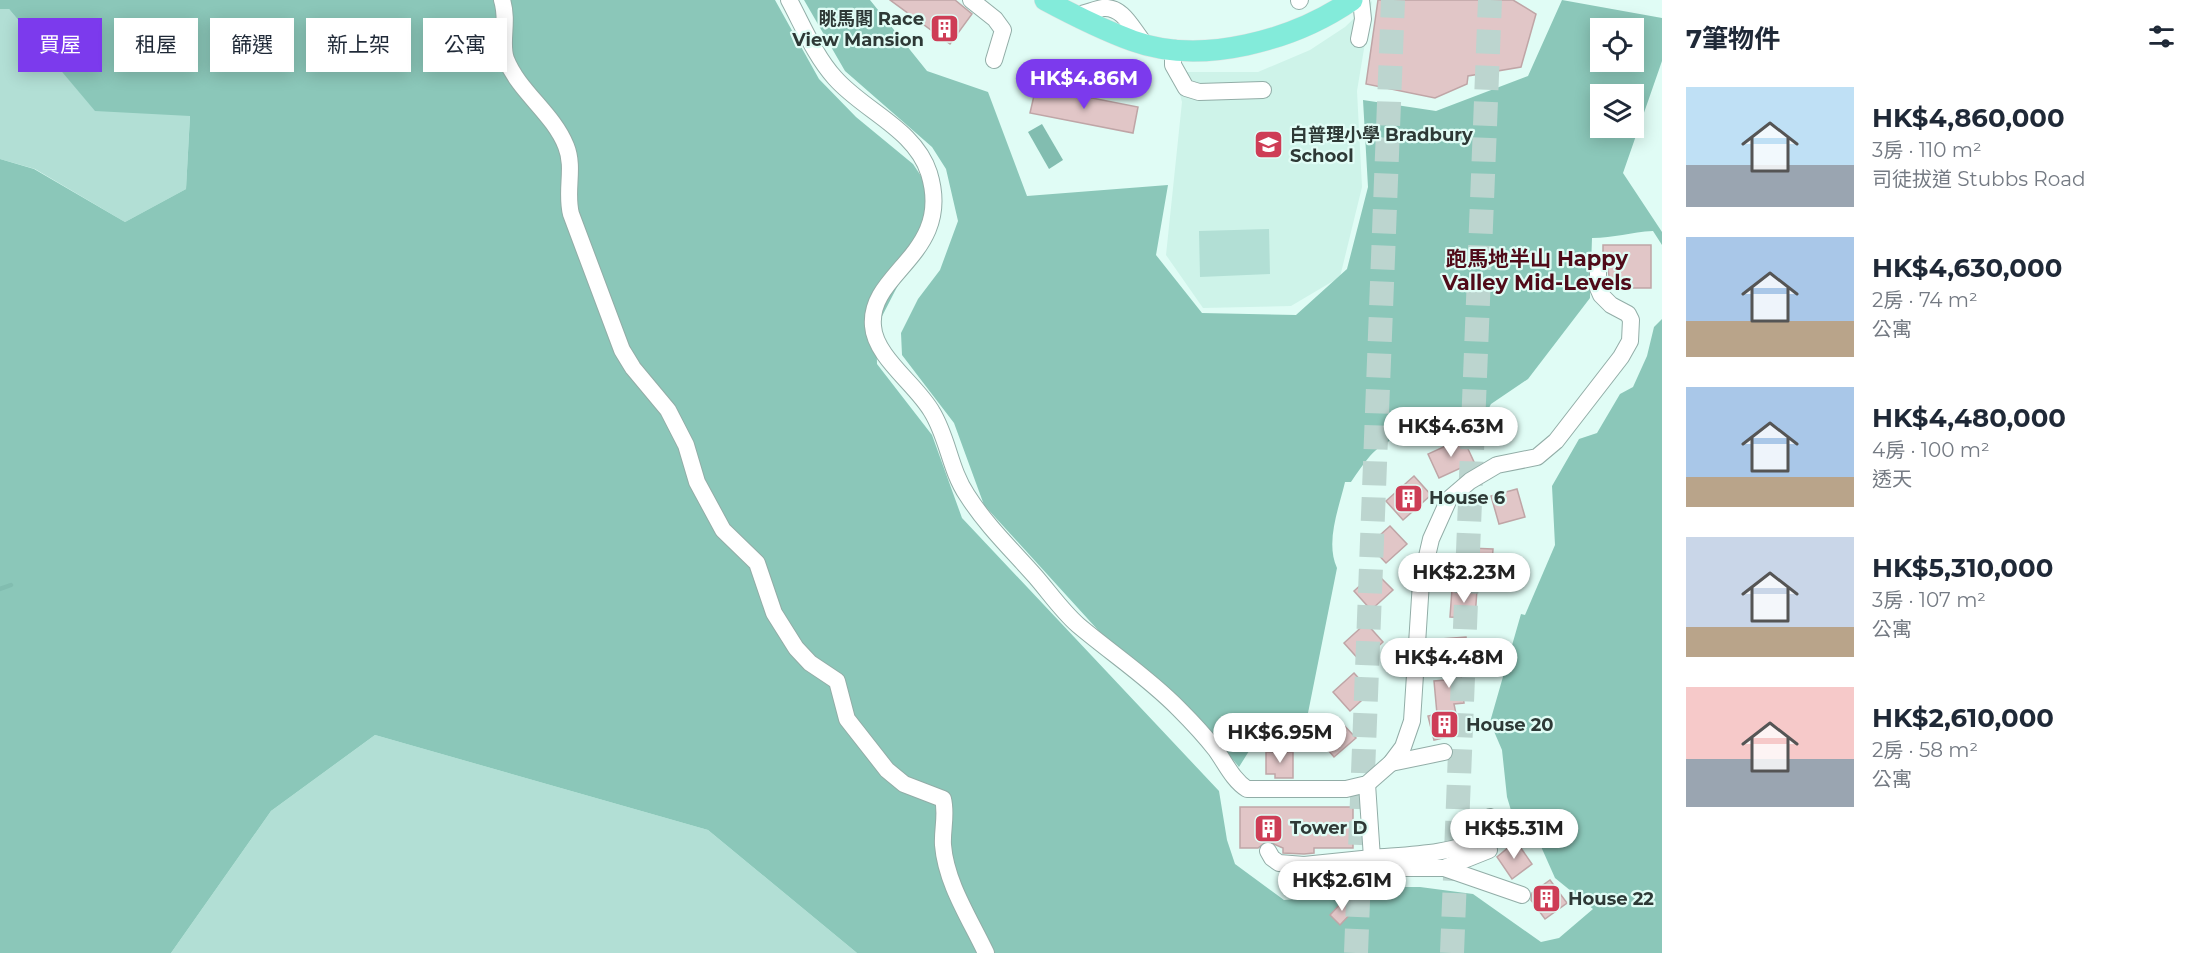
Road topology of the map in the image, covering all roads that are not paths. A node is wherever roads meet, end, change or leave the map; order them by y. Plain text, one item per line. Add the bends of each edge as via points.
1 (502, 0) edge
2 (789, 0) edge
3 (971, 0) edge
4 (1045, 0) edge
5 (1352, 0) edge
6 (1361, 0) edge
7 (1359, 39) dead end
8 (1173, 48) junction
9 (994, 60) dead end
10 (1263, 90) dead end
11 (1598, 267) dead end
12 (1444, 752) dead end
13 (1391, 763) junction
14 (1367, 784) junction
15 (1490, 817) dead end
16 (1489, 850) dead end
17 (1269, 851) dead end
18 (1372, 858) junction
19 (1444, 868) junction
20 (1522, 895) dead end
21 (986, 953) edge

1 - 21 street via 507,20 505,57 566,145 571,214 624,356 668,410 703,495 725,533 757,563 774,613 795,648 837,681 847,719 891,775 943,799 944,846 953,886
2 - 14 street via 829,71 858,101 909,140 929,173 933,205 928,228 914,254 882,292 873,311 873,332 882,350 933,412 964,492 979,513 1076,623 1178,707 1241,785 1253,790 1346,789
3 - 9 street via 1003,30
4 - 8 main road via 1134,42
5 - 8 main road via 1305,26 1257,43 1210,49
6 - 7 street
8 - 10 street via 1173,65 1186,88 1199,92
11 - 13 street via 1601,295 1631,320 1630,341 1556,441 1537,457 1497,465 1449,499 1431,539 1421,582 1412,721 1403,747
12 - 13 street
13 - 14 street
14 - 18 street
15 - 18 street via 1482,837 1461,845 1428,853
16 - 19 street
17 - 18 street via 1279,862 1297,865
18 - 19 street via 1405,868
19 - 20 street

